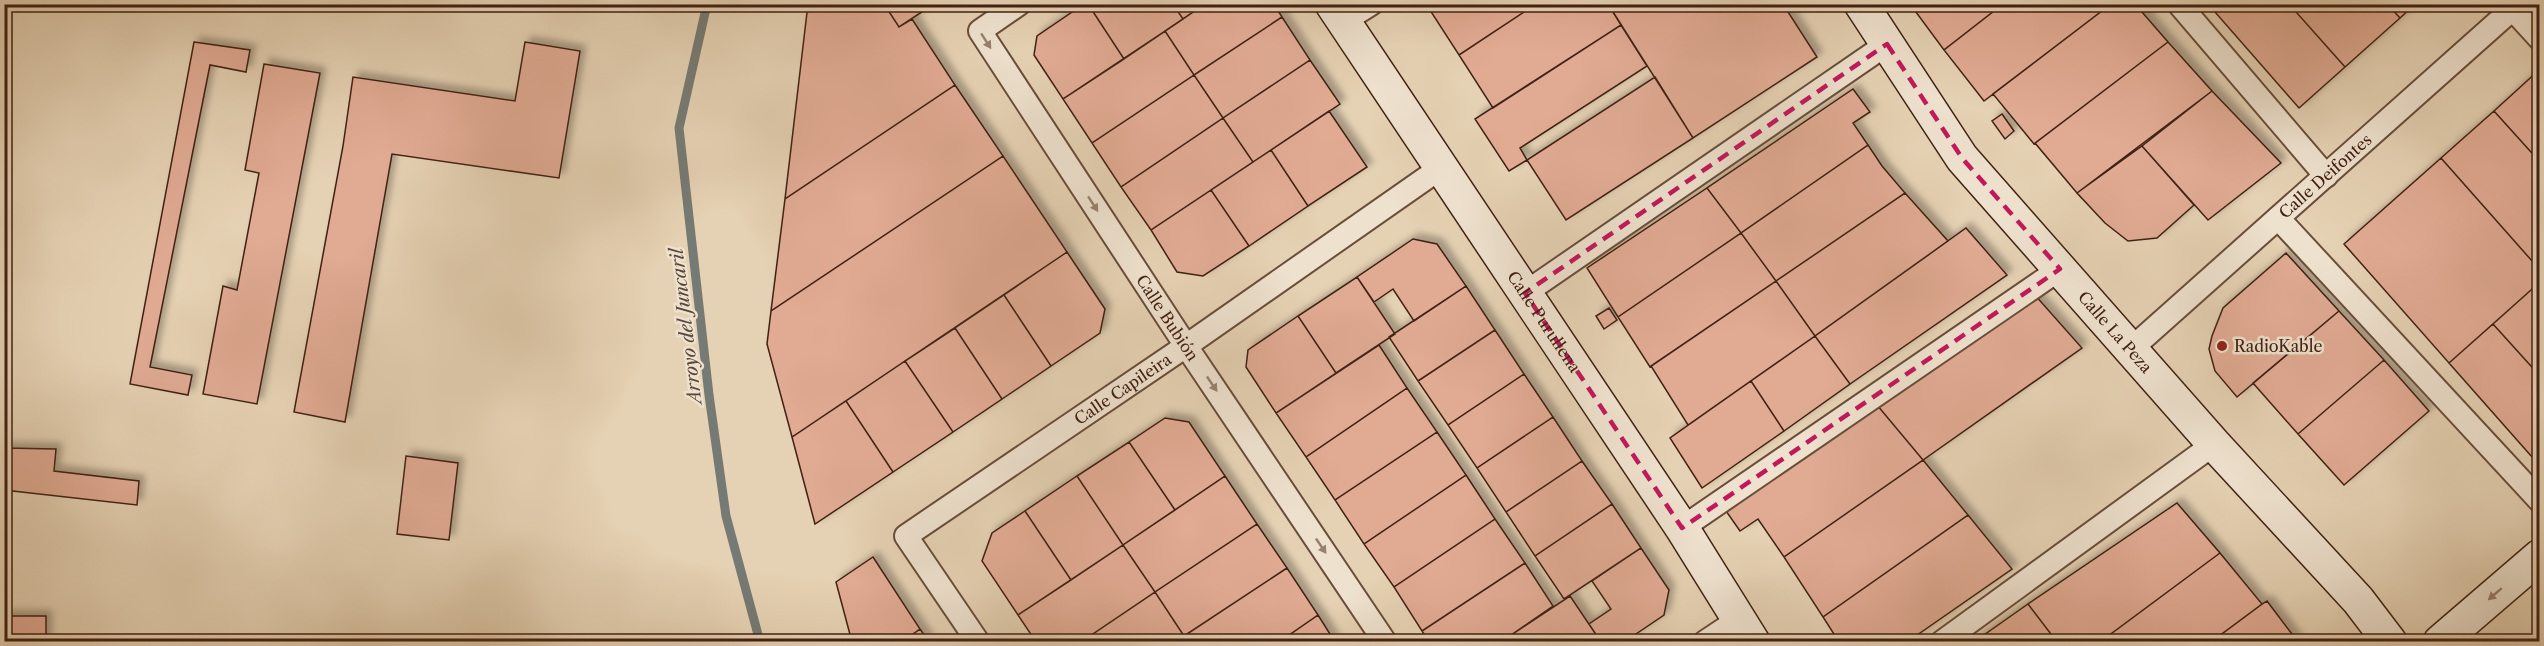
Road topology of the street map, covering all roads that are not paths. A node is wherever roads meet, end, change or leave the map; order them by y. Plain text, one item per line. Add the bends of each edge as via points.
1 (1018, 4) edge
2 (1861, 4) edge
3 (2179, 4) edge
4 (2513, 6) edge
5 (1349, 10) edge
6 (2540, 39) edge
7 (1887, 44) junction
8 (1442, 167) junction
9 (2326, 176) junction
10 (2278, 218) junction
11 (2060, 269) junction
12 (1525, 293) junction
13 (1186, 346) junction
14 (2131, 349) junction
15 (2214, 444) junction
16 (2540, 501) edge
17 (1682, 528) junction
18 (2540, 556) edge
19 (1746, 631) edge
20 (978, 642) edge
21 (1385, 642) edge
22 (1705, 642) edge
23 (1942, 642) edge
24 (2390, 642) edge
25 (2440, 642) edge

1 -> 13 street, Calle Bubión via 980,31
2 - 7 street, Calle La Peza
3 - 9 street
4 - 6 street
4 - 9 street, Calle Deifontes
5 - 8 street, Calle Purullena
7 - 11 street, Calle La Peza via 1962,158
7 - 12 street
8 - 12 street, Calle Purullena
8 - 13 street, Calle Capileira
9 - 10 street, Calle Deifontes
10 - 14 street, Calle Deifontes
10 - 16 street
11 - 14 street, Calle La Peza
11 - 17 street
12 - 17 street, Calle Purullena
13 - 20 street, Calle Capileira via 906,536
13 -> 21 street, Calle Bubión
14 - 15 street, Calle La Peza
15 - 23 street
15 - 24 street, Calle La Peza via 2358,600
17 - 19 street, Calle Purullena
18 -> 25 street
19 - 22 street

